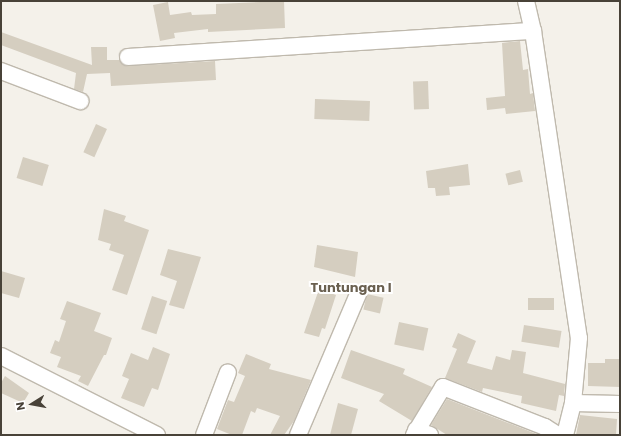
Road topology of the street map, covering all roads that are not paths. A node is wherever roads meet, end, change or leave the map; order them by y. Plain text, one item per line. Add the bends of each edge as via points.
1 (526, 1) edge
2 (533, 31) junction
3 (128, 57) dead end
4 (1, 71) edge
5 (80, 101) dead end
6 (358, 294) dead end
7 (1, 356) edge
8 (228, 372) dead end
9 (574, 403) junction
10 (620, 404) edge
11 (549, 432) edge
12 (420, 433) edge
13 (157, 435) edge
14 (204, 435) edge
15 (298, 435) edge
16 (565, 435) edge

1 - 2 street
2 - 3 street
2 - 9 street via 579,338
4 - 5 street
6 - 15 street
7 - 13 street
8 - 14 street
9 - 10 street
9 - 16 street
11 - 12 street via 443,387

